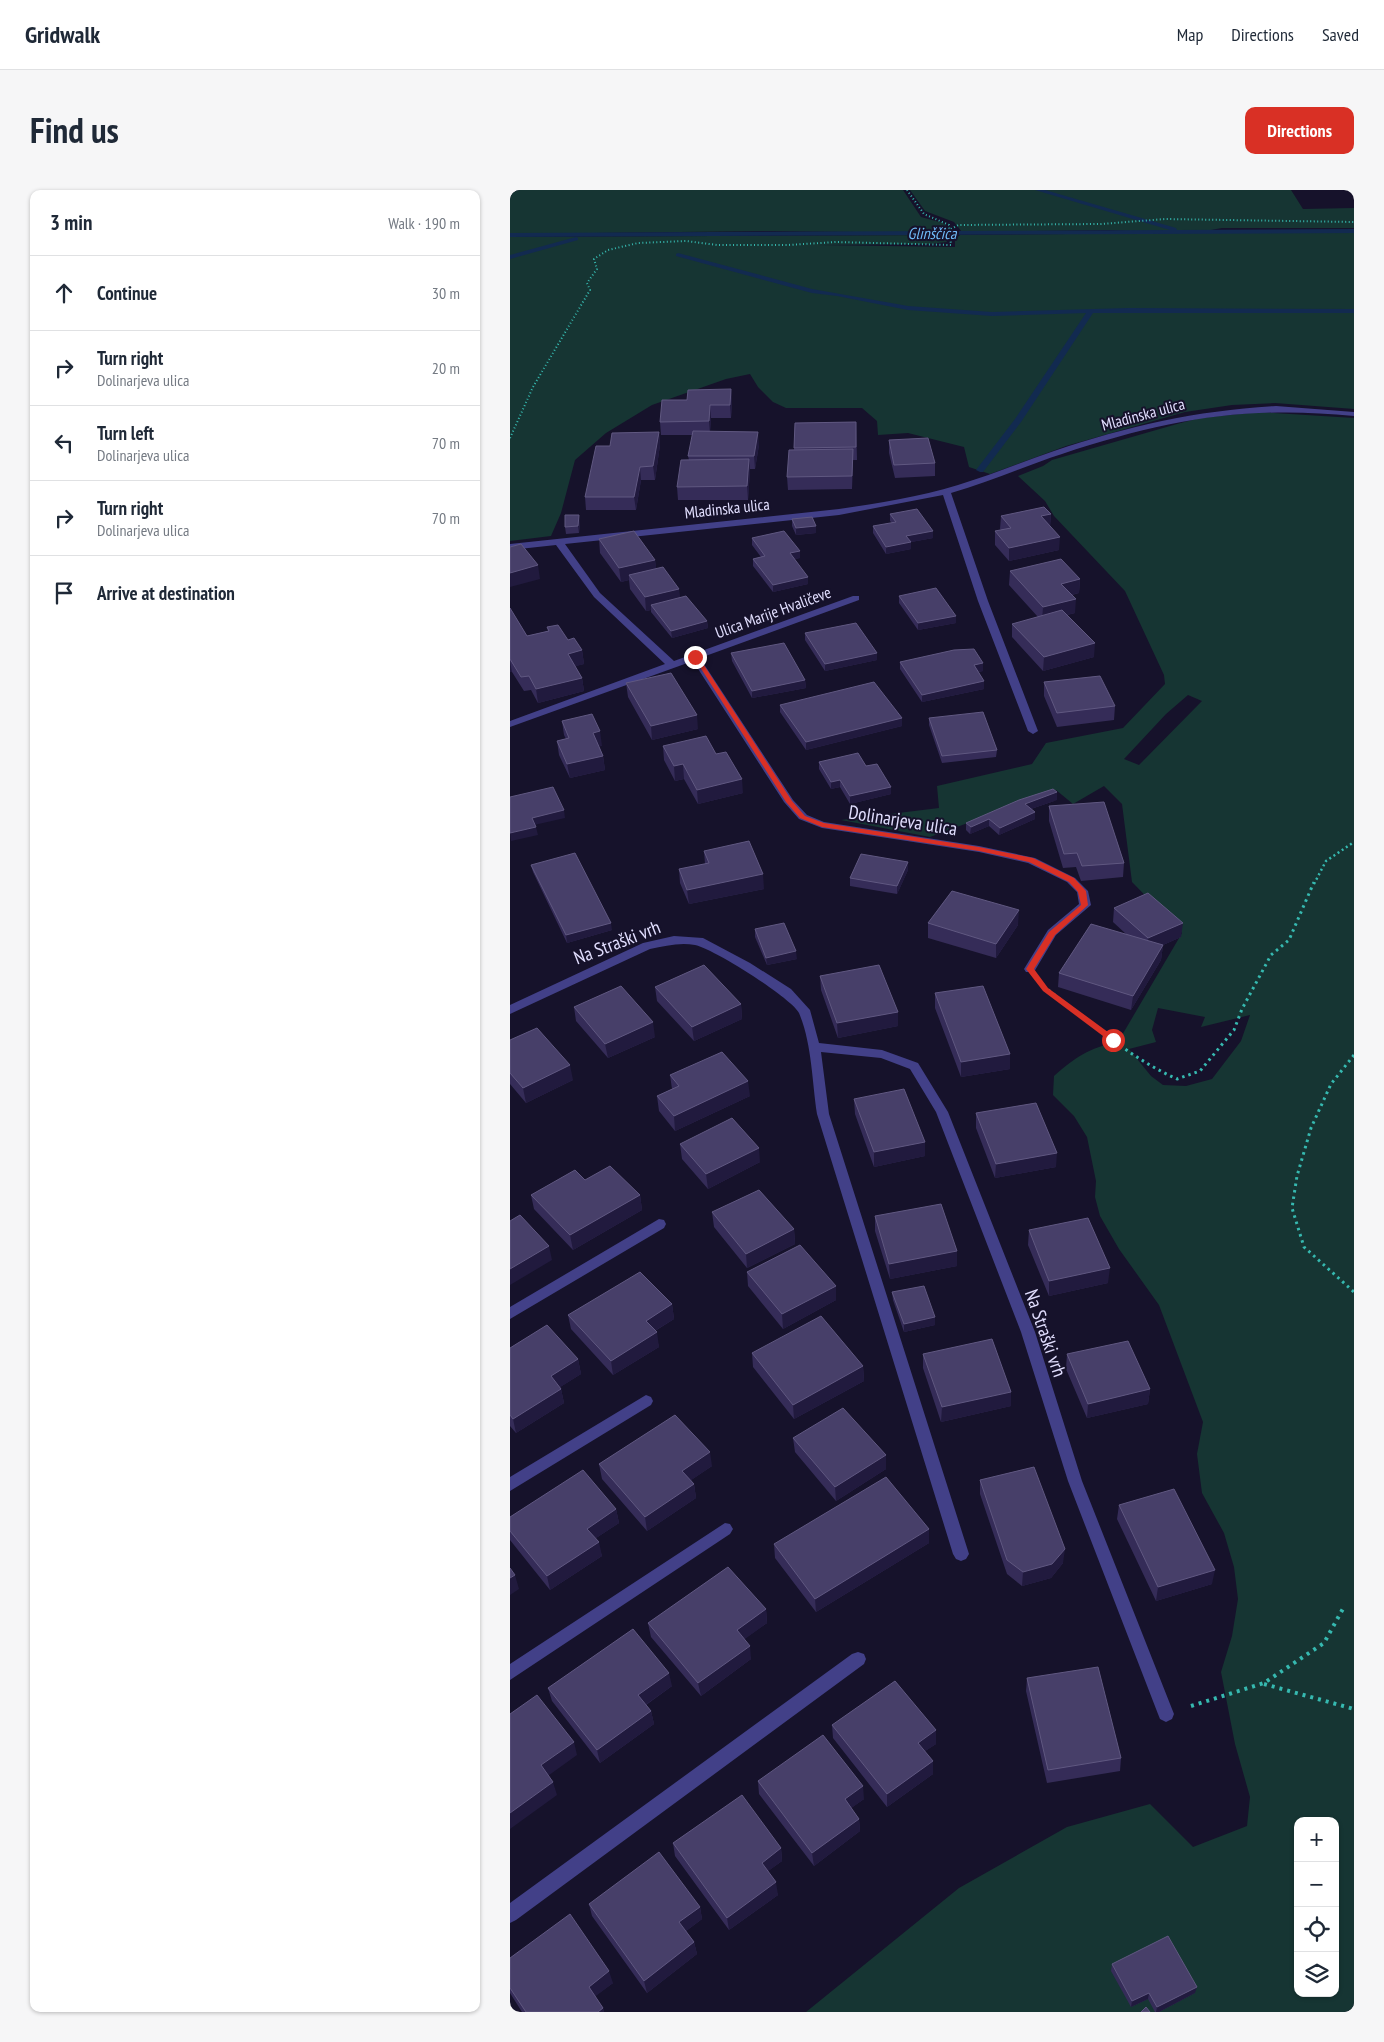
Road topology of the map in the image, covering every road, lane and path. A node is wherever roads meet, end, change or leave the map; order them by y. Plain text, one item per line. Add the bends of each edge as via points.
1 (907, 190) edge
2 (1354, 222) edge
3 (951, 228) junction
4 (1354, 414) edge
5 (510, 438) edge
6 (946, 492) junction
7 (558, 541) junction
8 (510, 547) edge
9 (856, 598) dead end
10 (695, 657) junction
11 (672, 665) junction
12 (510, 724) edge
13 (1033, 731) dead end
14 (1354, 842) edge
15 (1030, 969) joint
16 (510, 1010) edge
17 (814, 1047) junction
18 (1354, 1055) edge
19 (659, 1224) dead end
20 (1354, 1292) edge
21 (510, 1314) edge
22 (646, 1401) dead end
23 (510, 1485) edge
24 (725, 1529) dead end
25 (960, 1554) dead end
26 (1345, 1606) dead end
27 (858, 1658) dead end
28 (510, 1673) edge
29 (1264, 1683) junction
30 (1354, 1709) edge
31 (1166, 1714) joint
32 (510, 1914) edge

1 - 3 path via 927,216 945,220
2 - 3 path via 1166,219 1075,225 958,225
3 - 5 path via 951,246 836,242 717,245 686,241 638,243 608,250 594,259 597,269 587,284 590,290 533,387
4 - 6 street, Mladinska ulica via 1260,408 1176,419 1058,453
6 - 7 street, Mladinska ulica via 839,512
6 - 13 street via 983,601
7 - 8 street, Mladinska ulica
7 - 11 street via 597,596
9 - 10 street, Ulica Marije Hvaličeve
10 - 11 street, Ulica Marije Hvaličeve
10 - 15 street, Dolinarjeva ulica via 789,802 803,817 822,825 1031,860 1071,880 1082,891 1085,905 1052,934
11 - 12 street, Ulica Marije Hvaličeve
14 - 15 path via 1326,861 1289,940 1271,955 1234,1030 1200,1071 1178,1079 1157,1070 1046,990
16 - 17 street, Na Straški vrh via 647,946 674,940 699,941 787,992 804,1010
17 - 25 street, Na Straški vrh via 823,1114
17 - 31 street, Na Straški vrh via 882,1054 914,1066 942,1112 1028,1332 1075,1481
18 - 20 path via 1331,1084 1311,1128 1297,1176 1292,1208 1304,1247
19 - 21 street
22 - 23 street
24 - 28 street
26 - 29 path via 1324,1643
27 - 32 street
29 - 30 path
29 - 31 path

